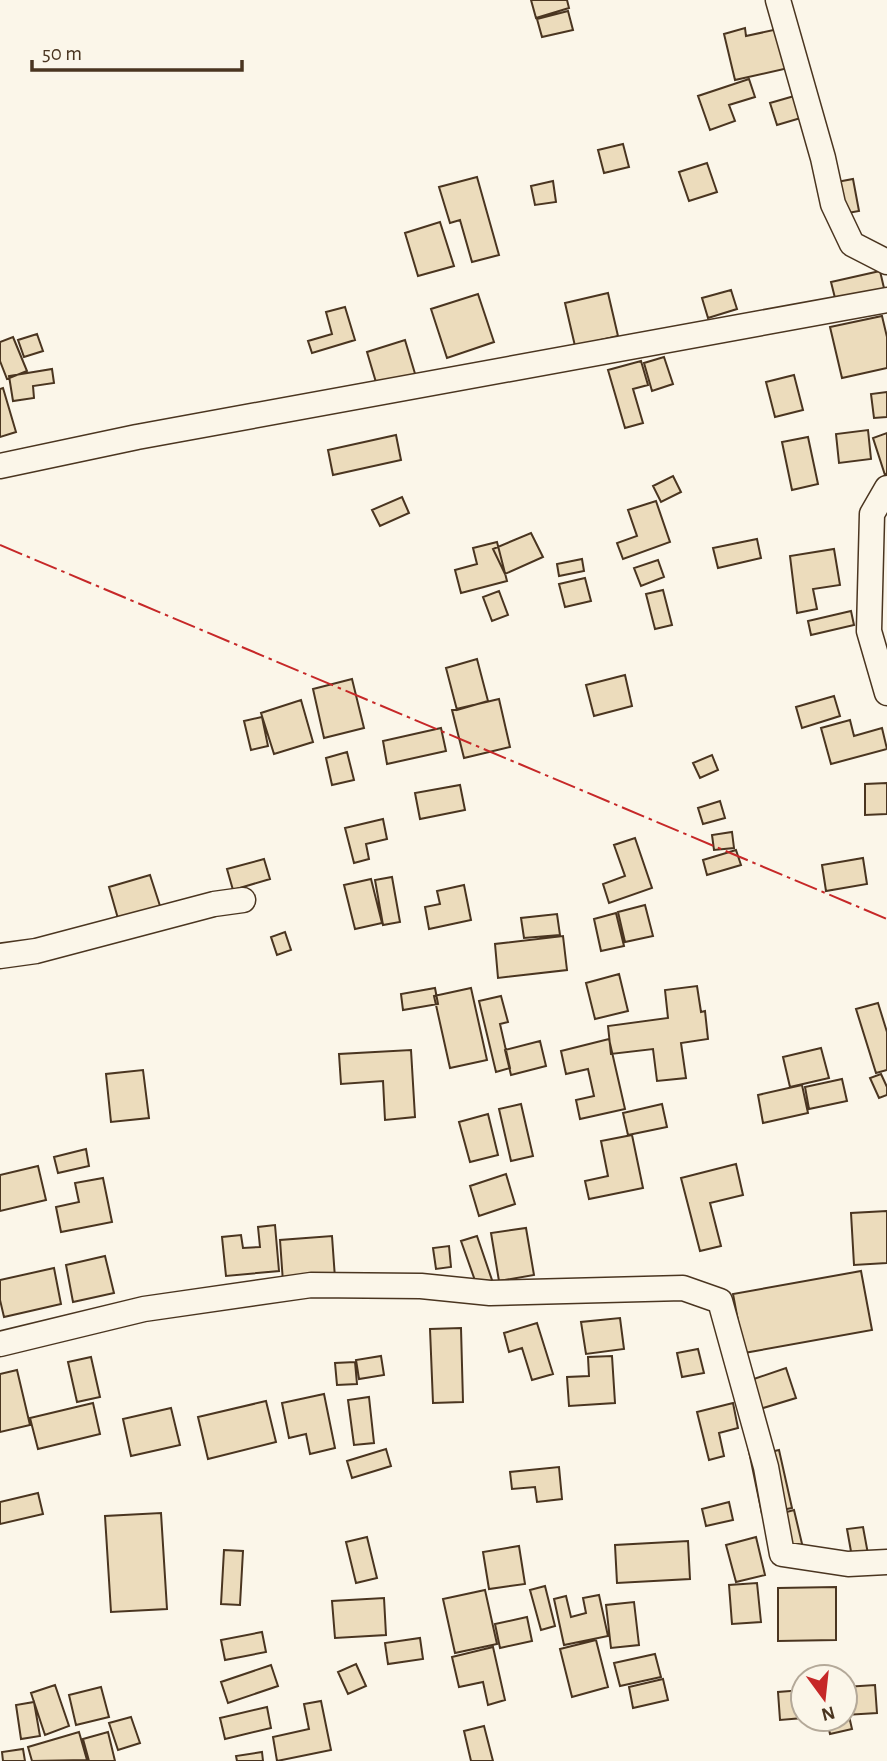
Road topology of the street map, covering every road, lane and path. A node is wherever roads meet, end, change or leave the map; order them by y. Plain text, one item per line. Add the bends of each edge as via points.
1 (778, 0) edge
2 (887, 262) edge
3 (887, 300) edge
4 (0, 466) edge
5 (887, 488) edge
6 (887, 694) edge
7 (243, 900) dead end
8 (0, 956) edge
9 (0, 1344) edge
10 (887, 1562) edge

1 - 2 street via 833,204 852,244
3 - 4 street
5 - 6 street via 872,514 869,631
7 - 8 street
9 - 10 street via 144,1309 311,1285 421,1286 490,1293 683,1288 720,1301 766,1467 782,1554 848,1564

